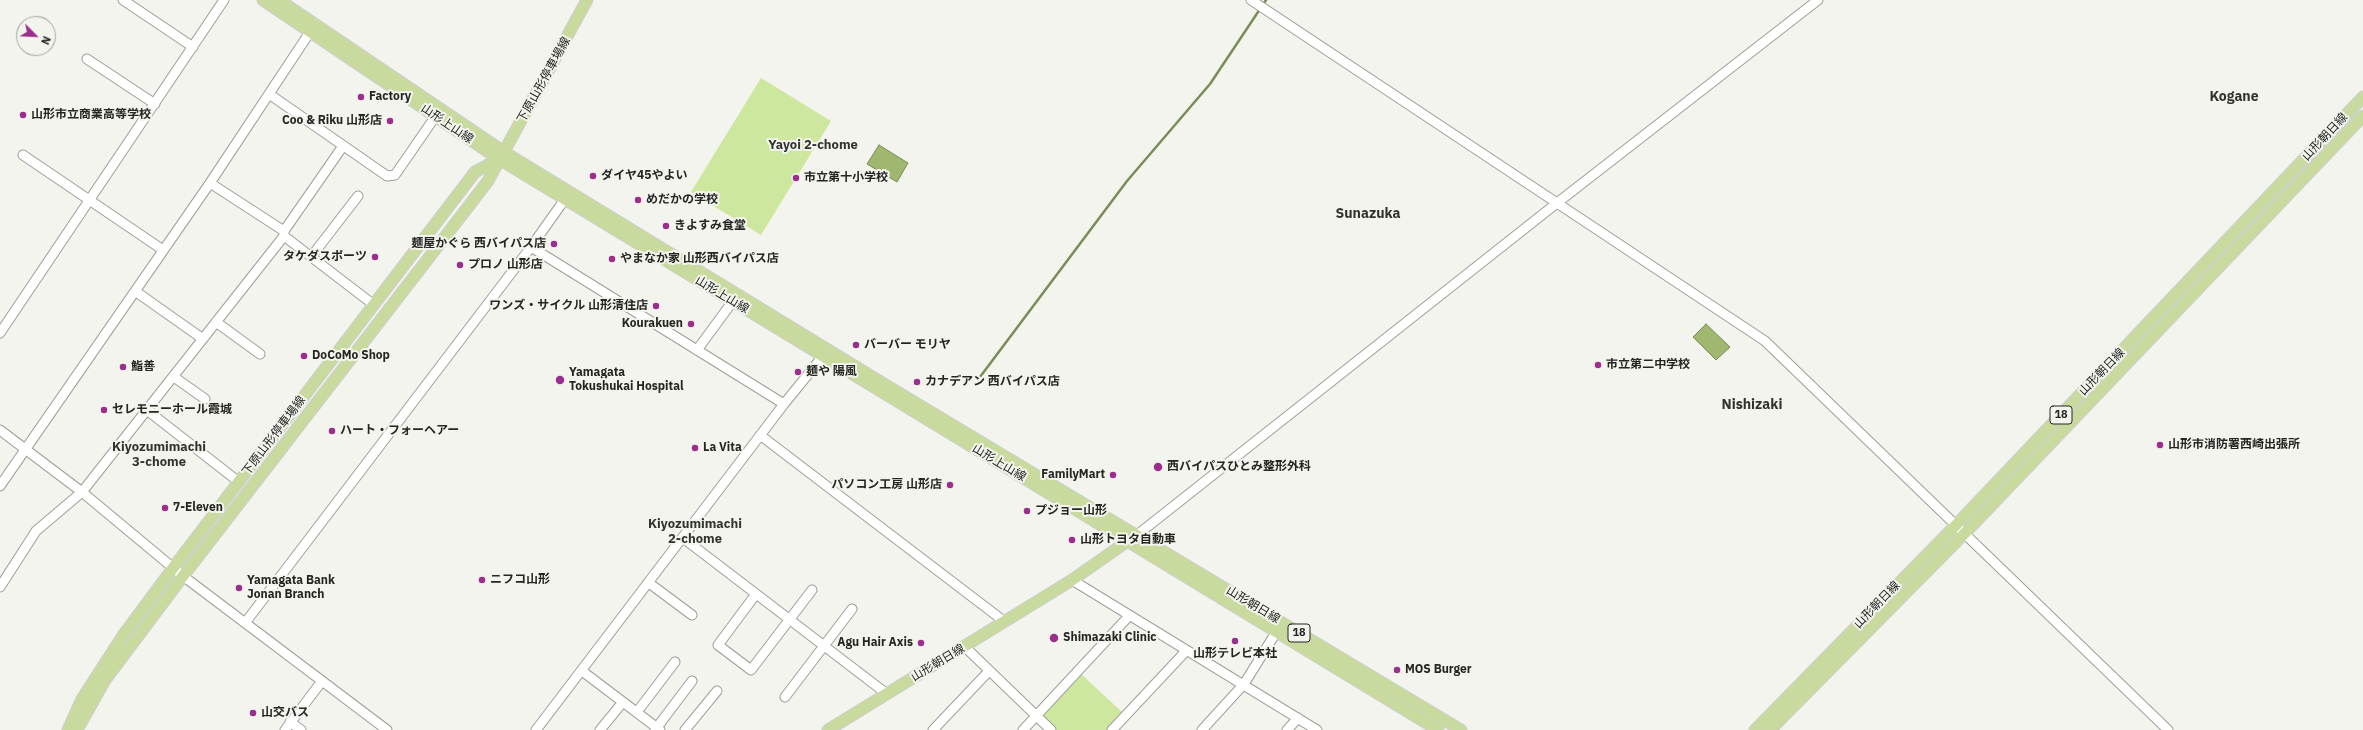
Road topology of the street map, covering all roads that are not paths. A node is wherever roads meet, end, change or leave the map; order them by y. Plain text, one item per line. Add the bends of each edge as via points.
1 (123, 0) edge
2 (224, 0) edge
3 (264, 0) edge
4 (279, 0) edge
5 (588, 0) edge
6 (1818, 0) edge
7 (1253, 1) edge
8 (310, 32) junction
9 (193, 47) junction
10 (87, 59) dead end
11 (269, 94) junction
12 (2363, 97) edge
13 (155, 104) junction
14 (2363, 116) edge
15 (435, 117) junction
16 (342, 146) junction
17 (23, 155) dead end
18 (502, 156) junction
19 (210, 183) junction
20 (358, 196) dead end
21 (90, 199) junction
22 (564, 199) junction
23 (1557, 203) junction
24 (284, 234) junction
25 (530, 247) junction
26 (163, 250) junction
27 (311, 257) junction
28 (135, 291) junction
29 (733, 301) junction
30 (374, 305) junction
31 (216, 322) junction
32 (0, 333) edge
33 (203, 339) junction
34 (697, 350) junction
35 (260, 354) dead end
36 (823, 356) junction
37 (174, 377) junction
38 (205, 399) dead end
39 (784, 404) junction
40 (148, 411) junction
41 (0, 430) edge
42 (760, 435) junction
43 (27, 449) junction
44 (239, 482) junction
45 (0, 486) edge
46 (82, 492) junction
47 (1956, 526) junction
48 (1965, 533) junction
49 (1137, 535) junction
50 (683, 538) junction
51 (1126, 541) junction
52 (173, 568) junction
53 (183, 576) junction
54 (1072, 580) junction
55 (649, 583) junction
56 (0, 587) edge
57 (812, 590) dead end
58 (756, 594) junction
59 (852, 610) dead end
60 (692, 615) dead end
61 (1129, 616) junction
62 (790, 620) junction
63 (1005, 622) junction
64 (245, 623) junction
65 (1279, 627) junction
66 (824, 646) junction
67 (965, 647) junction
68 (1186, 651) junction
69 (675, 662) dead end
70 (582, 671) junction
71 (989, 671) junction
72 (322, 681) junction
73 (692, 681) dead end
74 (1244, 684) junction
75 (717, 691) dead end
76 (887, 694) junction
77 (785, 697) dead end
78 (623, 702) junction
79 (637, 712) junction
80 (1036, 716) junction
81 (1298, 718) junction
82 (290, 722) junction
83 (657, 729) edge
84 (68, 730) edge
85 (77, 730) edge
86 (284, 730) edge
87 (301, 730) edge
88 (387, 730) edge
89 (536, 730) edge
90 (600, 730) edge
91 (685, 730) edge
92 (828, 730) edge
93 (933, 730) edge
94 (1023, 730) edge
95 (1051, 730) edge
96 (1112, 730) edge
97 (1202, 730) edge
98 (1287, 730) edge
99 (1317, 730) edge
100 (1438, 730) edge
101 (1461, 730) edge
102 (1755, 730) edge
103 (1770, 730) edge
104 (2168, 730) edge

1 - 9 street
2 - 9 street
3 - 8 main road, 山形上山線
4 - 18 main road, 山形上山線
5 - 18 main road, 下原山形停車場線
6 - 23 street
7 - 23 street
8 - 11 street
8 - 15 main road, 山形上山線
9 - 13 street
10 - 13 street
11 - 16 street
11 - 19 street
12 - 47 main road, 山形朝日線 / 18
13 - 21 street
14 - 48 main road, 山形朝日線 / 18
15 - 16 street via 395,175 387,176
15 - 18 main road, 山形上山線
16 - 24 street
17 - 21 street
18 - 22 main road, 山形上山線
18 - 30 main road, 下原山形停車場線 via 475,172
18 - 49 main road, 山形上山線
18 - 53 main road, 下原山形停車場線 via 484,187
19 - 24 street
19 - 26 street
20 - 27 street
21 - 26 street
21 - 32 street
22 - 25 street
22 - 29 main road, 山形上山線
23 - 47 street via 1765,341
23 - 49 street
24 - 27 street
24 - 31 street
25 - 34 street
25 - 64 street
26 - 28 street
27 - 30 street
28 - 33 street
28 - 43 street
29 - 34 street
29 - 36 main road, 山形上山線
30 - 44 main road, 下原山形停車場線
31 - 33 street
31 - 35 street
33 - 37 street
34 - 39 street
36 - 39 street
36 - 51 main road, 山形上山線
37 - 38 street
37 - 40 street
39 - 42 street
40 - 44 street
40 - 46 street
41 - 43 street
42 - 50 street
42 - 63 street
43 - 45 street
43 - 46 street
44 - 52 main road, 下原山形停車場線
46 - 52 street
46 - 56 street via 36,531
47 - 48 street
47 - 102 main road, 山形朝日線 / 18
48 - 103 main road, 山形朝日線 / 18
48 - 104 street
49 - 51 main road, 山形朝日線
49 - 65 main road, 山形朝日線 / 18
50 - 55 street
50 - 58 street
51 - 54 main road, 山形朝日線
51 - 65 main road, 山形朝日線 / 18
52 - 53 street
52 - 84 main road, 下原山形停車場線 via 124,634 82,699
53 - 64 street
53 - 85 main road, 下原山形停車場線 via 105,680
54 - 61 street
54 - 63 main road, 山形朝日線
55 - 60 street
55 - 70 street
57 - 62 street
58 - 62 street
58 - 62 street via 718,645 751,670
59 - 66 street
61 - 68 street
61 - 80 street
62 - 66 street
63 - 67 main road, 山形朝日線
64 - 72 street
65 - 74 street
65 - 100 main road, 山形朝日線 / 18
65 - 101 main road, 山形朝日線 / 18
66 - 76 street
66 - 77 street
67 - 71 street
67 - 76 main road, 山形朝日線
68 - 74 street
68 - 96 street
69 - 79 street
70 - 78 street
70 - 89 street
71 - 80 street
71 - 93 street
72 - 82 street
72 - 88 street
73 - 83 street
74 - 81 street
74 - 97 street
75 - 91 street
76 - 92 main road, 山形朝日線
78 - 79 street
78 - 90 street
79 - 83 street
80 - 94 street
80 - 95 street
81 - 98 street
81 - 99 street
82 - 86 street
82 - 87 street

